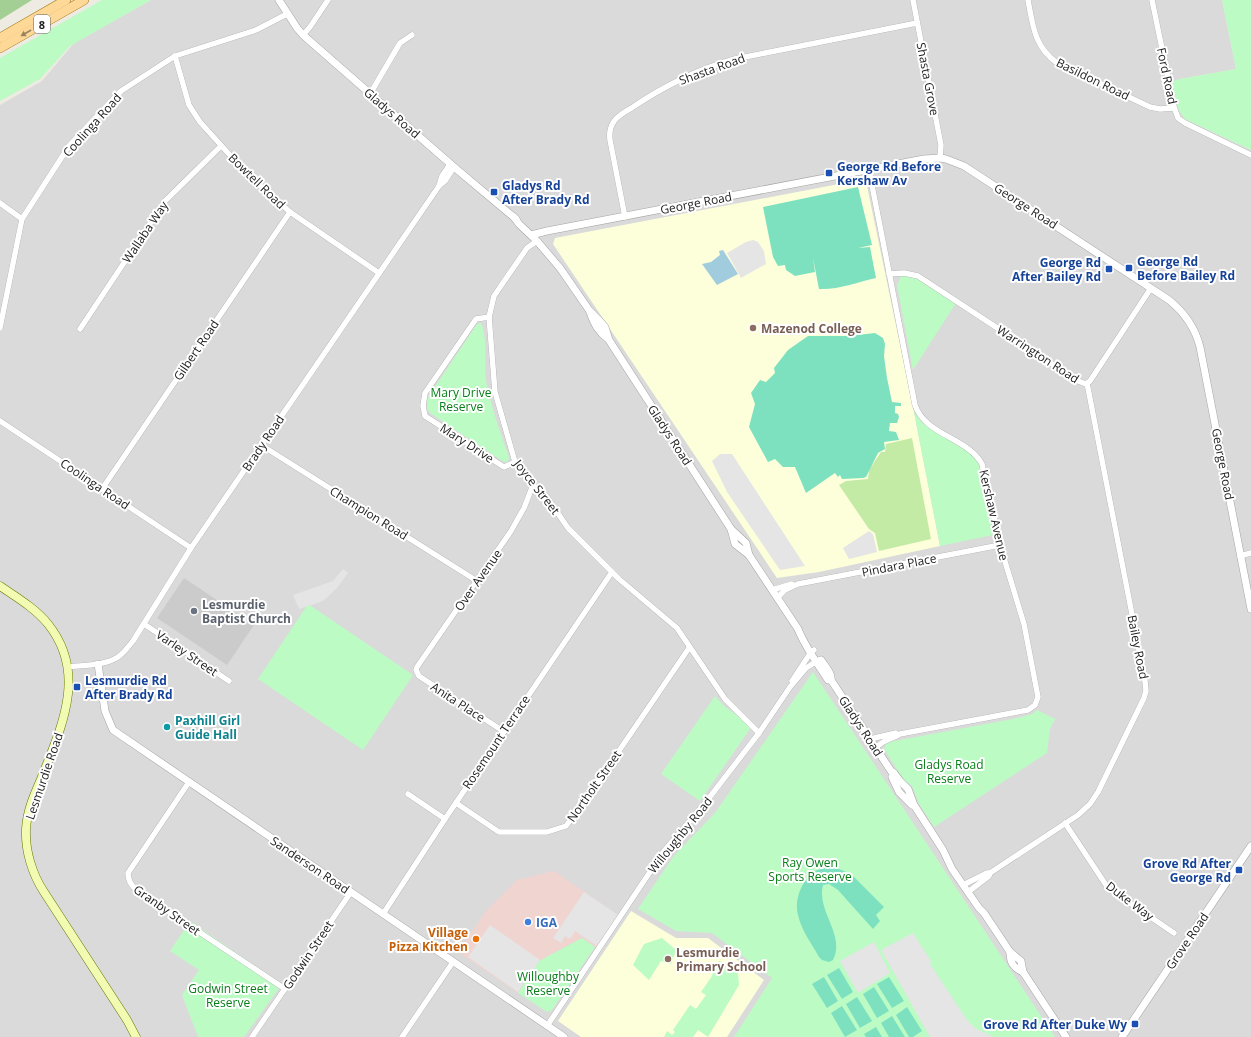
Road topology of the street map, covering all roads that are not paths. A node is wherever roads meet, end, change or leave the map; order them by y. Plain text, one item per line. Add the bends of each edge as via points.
1 (66, 0) edge
2 (84, 0) edge
3 (279, 0) edge
4 (328, 0) edge
5 (913, 0) edge
6 (1028, 0) edge
7 (1152, 0) edge
8 (287, 14) junction
9 (917, 23) junction
10 (303, 34) junction
11 (412, 34) dead end
12 (0, 38) edge
13 (0, 48) edge
14 (175, 56) junction
15 (370, 94) junction
16 (1174, 108) junction
17 (221, 146) junction
18 (1251, 155) edge
19 (940, 158) junction
20 (452, 165) junction
21 (869, 170) junction
22 (0, 204) edge
23 (290, 212) junction
24 (624, 217) junction
25 (22, 219) junction
26 (536, 237) junction
27 (379, 273) junction
28 (889, 274) junction
29 (1151, 288) junction
30 (488, 318) junction
31 (0, 328) edge
32 (80, 329) dead end
33 (1087, 383) junction
34 (0, 421) edge
35 (261, 445) junction
36 (515, 462) junction
37 (532, 485) junction
38 (102, 489) junction
39 (1000, 545) junction
40 (191, 548) junction
41 (1251, 553) edge
42 (1240, 556) junction
43 (612, 572) junction
44 (477, 581) junction
45 (798, 584) junction
46 (0, 586) edge
47 (772, 590) junction
48 (778, 598) junction
49 (1251, 609) edge
50 (144, 624) junction
51 (689, 648) junction
52 (812, 651) junction
53 (818, 660) junction
54 (98, 664) junction
55 (68, 667) junction
56 (416, 670) joint
57 (229, 681) dead end
58 (790, 687) junction
59 (503, 731) junction
60 (759, 733) junction
61 (900, 734) junction
62 (870, 740) junction
63 (876, 748) junction
64 (189, 782) junction
65 (408, 794) dead end
66 (456, 802) junction
67 (445, 819) junction
68 (1065, 823) junction
69 (1251, 846) edge
70 (990, 873) junction
71 (965, 884) junction
72 (970, 891) junction
73 (351, 892) junction
74 (383, 914) junction
75 (1174, 933) dead end
76 (453, 962) junction
77 (285, 989) junction
78 (547, 1026) junction
79 (136, 1037) edge
80 (252, 1037) edge
81 (402, 1037) edge
82 (563, 1037) edge
83 (1066, 1037) edge
84 (1122, 1037) edge

1 - 12 main road, 8
2 -> 13 main road, 8
3 - 8 street, Gladys Road
4 - 10 street
5 - 9 street, Shasta Grove
6 - 16 street, Basildon Road via 1036,36 1052,59 1150,107 1160,110
7 - 16 street, Ford Road
8 - 10 street, Gladys Road
8 - 14 street, Coolinga Road via 256,30
9 - 19 street, Shasta Grove via 941,145
9 - 24 street, Shasta Road via 735,59 715,65 645,98 618,117 610,131
10 - 15 street, Gladys Road
11 - 15 street via 400,42
14 - 17 street, Bowtell Road via 189,105
14 - 25 street, Coolinga Road via 121,91 69,146
15 - 20 street, Gladys Road
16 - 18 street, Ford Road via 1178,118 1185,123
17 - 23 street, Bowtell Road via 247,174
17 - 32 street, Wallaba Way via 165,201
19 - 21 street, George Road
19 - 29 street, George Road via 959,163 971,170
20 - 26 street, Gladys Road
20 - 27 street, Brady Road via 442,176 439,186
21 - 24 street, George Road
21 - 28 street, Kershaw Avenue
22 - 25 street
23 - 27 street, Bowtell Road
23 - 38 street, Gilbert Road
24 - 26 street, George Road via 551,231
25 - 31 street, Coolinga Road
26 - 30 street, Joyce Street via 494,296
26 - 47 street, Gladys Road via 553,254 589,310 593,324 609,340 731,529 746,543 749,555
27 - 35 street, Brady Road
28 - 33 street, Warrington Road via 904,273 918,276 1078,381
28 - 39 street, Kershaw Avenue via 917,409 923,419 979,459 986,477
29 - 33 street, Warrington Road
29 - 42 street, George Road via 1181,311 1197,335
30 - 36 street, Joyce Street via 495,392
30 - 36 street, Mary Drive via 476,319 425,393 422,406 426,416 504,467
33 - 68 street, Bailey Road via 1146,691 1096,796 1086,808
34 - 38 street, Coolinga Road
35 - 40 street, Brady Road
35 - 44 street, Champion Road
36 - 37 street, Joyce Street
37 - 43 street, Joyce Street via 546,496 568,528
37 - 44 street, Over Avenue via 519,518
38 - 40 street, Coolinga Road
39 - 45 street, Pindara Place
39 - 61 street, Kershaw Avenue via 1024,624 1038,693 1036,703 1028,710
40 - 50 street, Brady Road
41 - 42 street
42 - 49 street, George Road
43 - 51 street, Joyce Street via 677,628
43 - 59 street, Rosemount Terrace
44 - 56 street, Over Avenue
45 - 47 street, Pindara Place
45 - 48 street, Pindara Place via 785,590
46 - 55 main road, Lesmurdie Road via 30,607 48,624 62,649
47 - 48 street, Gladys Road
48 - 52 street, Gladys Road
50 - 54 street, Brady Road via 118,657
50 - 57 street, Varley Street
51 - 60 street, Joyce Street via 724,699
51 - 66 street, Northolt Street via 566,826 547,832 499,832
52 - 53 street, Gladys Road
52 - 58 street, Willoughby Road
53 - 58 street, Willoughby Road via 806,668
53 - 62 street, Gladys Road via 828,680 832,680
54 - 55 street, Brady Road
54 - 64 street, Sanderson Road via 105,711 113,730
55 - 79 main road, Lesmurdie Road via 69,691 63,720 29,810 26,830 28,849 33,873 39,884
56 - 59 street, Anita Place via 418,676
58 - 60 street, Willoughby Road
59 - 66 street, Rosemount Terrace
60 - 78 street, Willoughby Road via 664,851
61 - 62 street, Kershaw Avenue
61 - 63 street, Kershaw Avenue via 883,741
62 - 63 street, Gladys Road
63 - 71 street, Gladys Road via 891,771 908,789 914,805 950,865
64 - 73 street, Sanderson Road
64 - 77 street, Granby Street via 128,873 128,879 136,890
65 - 67 street
66 - 67 street, Rosemount Terrace
67 - 74 street, Rosemount Terrace
68 - 70 street, Bailey Road
68 - 75 street, Duke Way via 1108,888
69 - 84 street, Grove Road
70 - 71 street, Bailey Road
70 - 72 street, Bailey Road
71 - 72 street, Gladys Road
72 - 83 street, Gladys Road via 1010,952 1012,964 1023,972
73 - 74 street, Sanderson Road
73 - 77 street, Godwin Street
74 - 76 street, Sanderson Road
76 - 78 street, Sanderson Road
76 - 81 street
77 - 80 street, Godwin Street
78 - 82 street, Sanderson Road

